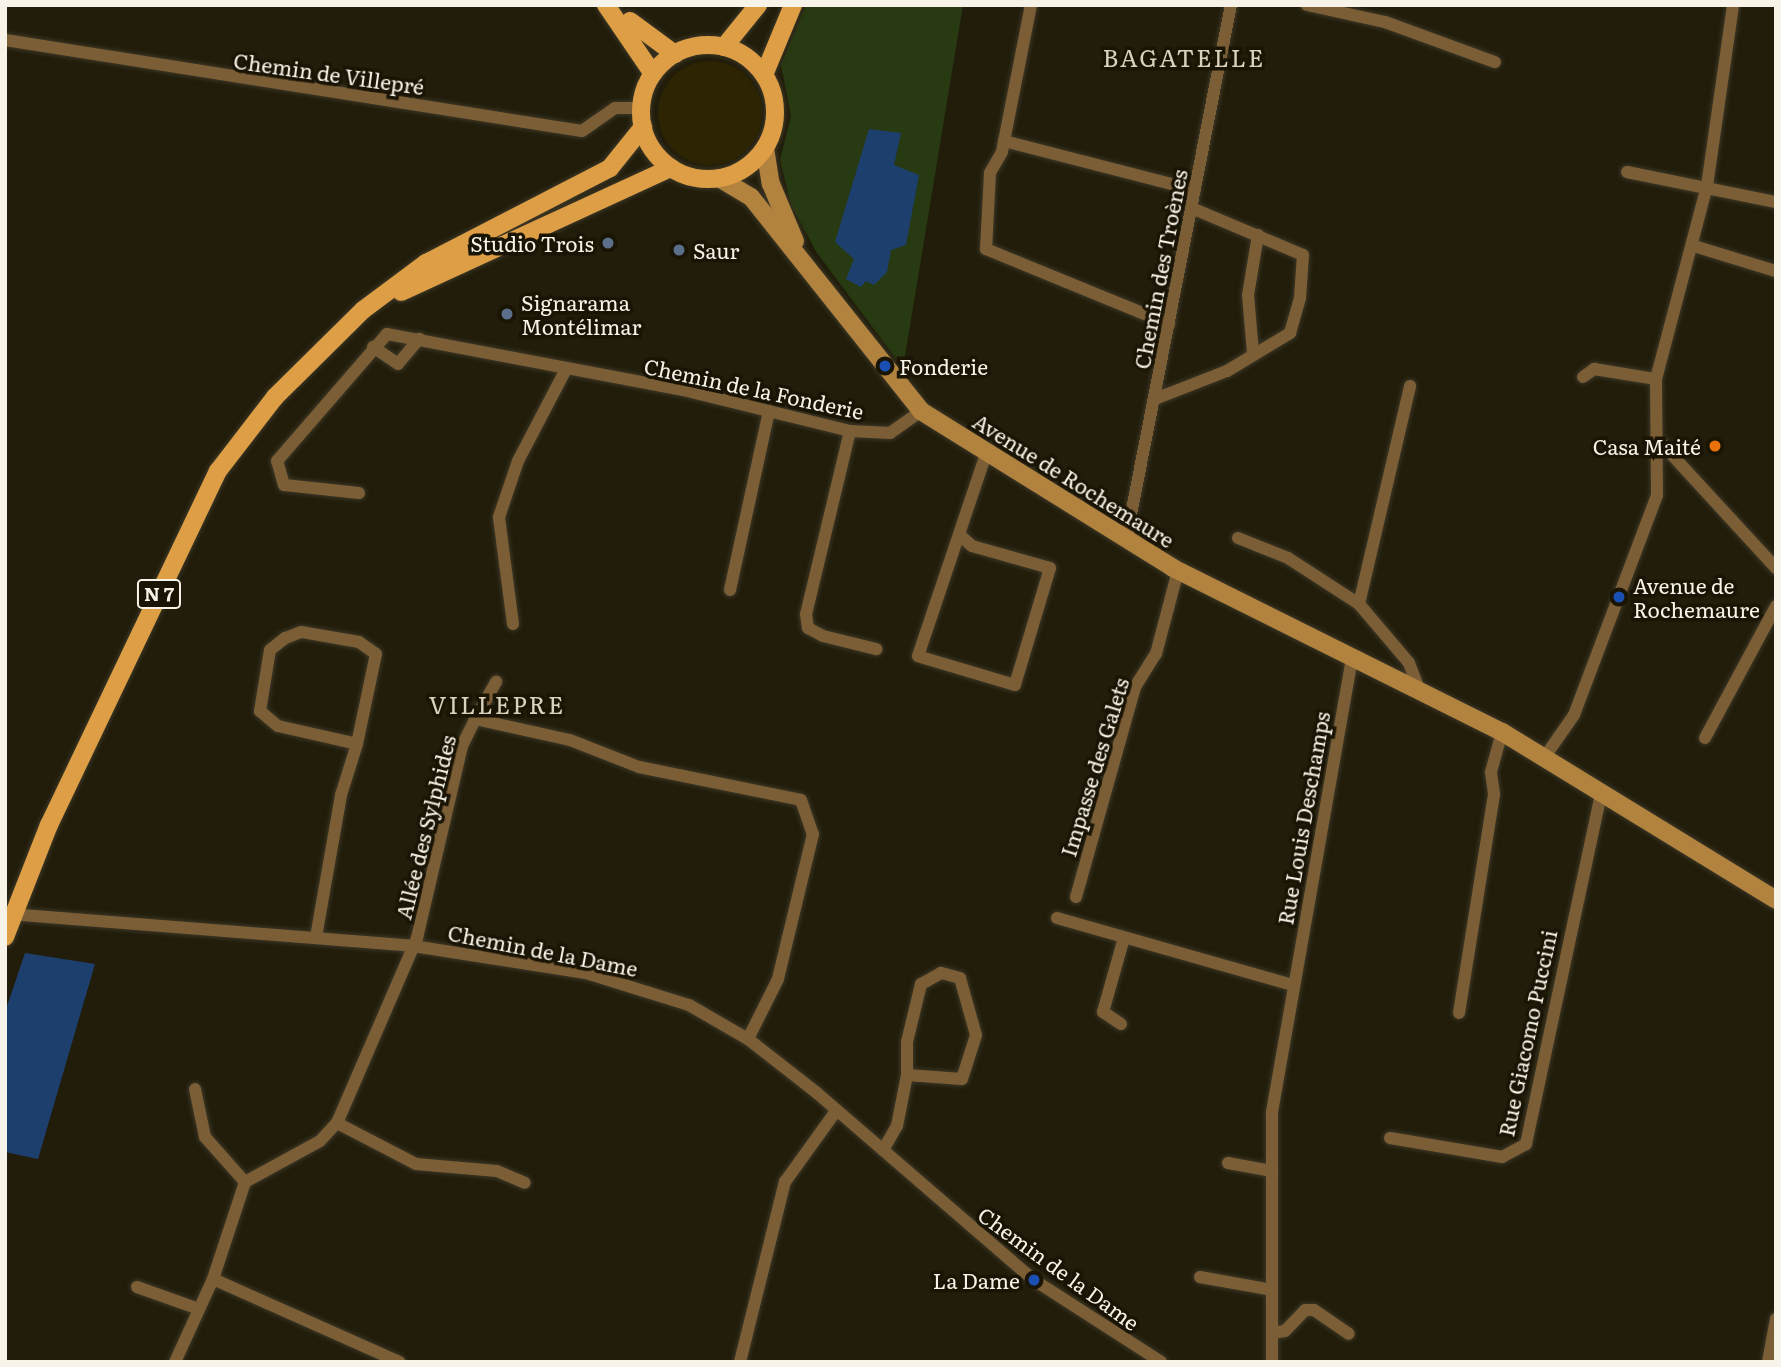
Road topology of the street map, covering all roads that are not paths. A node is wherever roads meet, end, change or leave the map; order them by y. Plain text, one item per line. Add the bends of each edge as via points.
1 (606, 5) edge
2 (615, 5) edge
3 (758, 5) edge
4 (793, 5) edge
5 (1031, 5) edge
6 (1231, 5) edge
7 (1307, 5) edge
8 (1733, 5) edge
9 (5, 40) edge
10 (724, 47) junction
11 (676, 54) junction
12 (1495, 62) dead end
13 (653, 74) junction
14 (764, 75) junction
15 (642, 107) junction
16 (643, 127) junction
17 (1004, 141) junction
18 (765, 148) junction
19 (671, 168) junction
20 (1627, 172) dead end
21 (719, 178) junction
22 (1707, 186) junction
23 (1195, 190) junction
24 (1776, 202) edge
25 (1192, 208) junction
26 (1258, 235) junction
27 (1694, 246) junction
28 (803, 261) junction
29 (1776, 271) edge
30 (363, 310) junction
31 (1169, 324) junction
32 (419, 340) junction
33 (373, 347) junction
34 (1252, 353) junction
35 (565, 371) junction
36 (1583, 377) dead end
37 (1656, 379) junction
38 (1410, 386) dead end
39 (1155, 399) junction
40 (769, 411) junction
41 (921, 411) junction
42 (850, 430) junction
43 (1661, 443) junction
44 (986, 454) junction
45 (359, 493) dead end
46 (962, 537) junction
47 (1238, 538) dead end
48 (1126, 540) junction
49 (1776, 568) edge
50 (1178, 570) junction
51 (730, 590) dead end
52 (1359, 604) junction
53 (1776, 606) edge
54 (513, 624) dead end
55 (876, 649) dead end
56 (1352, 658) junction
57 (496, 682) dead end
58 (1419, 689) junction
59 (475, 719) junction
60 (1502, 732) junction
61 (1705, 738) dead end
62 (357, 744) junction
63 (1545, 758) junction
64 (1601, 794) junction
65 (1076, 897) dead end
66 (1776, 900) edge
67 (9, 914) edge
68 (1057, 918) dead end
69 (5, 937) edge
70 (316, 937) junction
71 (1125, 938) junction
72 (413, 946) junction
73 (1292, 985) junction
74 (1459, 1013) dead end
75 (1121, 1024) dead end
76 (748, 1039) junction
77 (907, 1075) junction
78 (195, 1089) dead end
79 (836, 1111) junction
80 (337, 1123) junction
81 (1390, 1138) dead end
82 (883, 1150) junction
83 (1228, 1163) dead end
84 (1272, 1171) junction
85 (245, 1182) junction
86 (525, 1183) dead end
87 (1199, 1277) dead end
88 (213, 1279) junction
89 (137, 1287) dead end
90 (1272, 1290) junction
91 (196, 1308) junction
92 (1776, 1319) edge
93 (1272, 1333) junction
94 (1349, 1334) dead end
95 (175, 1362) edge
96 (399, 1362) edge
97 (740, 1362) edge
98 (1161, 1362) edge
99 (1272, 1362) edge
100 (1768, 1362) edge

1 - 13 main road
2 - 11 main road via 644,35
3 - 10 main road
4 - 14 main road
5 - 17 street
6 - 23 street, Chemin des Troènes
7 - 12 street
8 - 22 street
9 - 15 street, Chemin de Villepré via 582,131 615,108
10 - 11 main road
10 - 14 main road
11 - 13 main road
13 - 15 main road
14 - 18 main road via 775,111
15 - 16 main road
16 - 19 main road
16 - 30 main road, N 7 via 610,168 426,263
17 - 23 street
17 - 31 street via 990,173 986,249
18 - 21 main road via 737,173
18 - 28 street, Avenue de Rochemaure via 771,184
19 - 21 main road
19 - 30 main road, N 7
20 - 22 street
21 - 28 street, Avenue de Rochemaure via 751,197
22 - 24 street
22 - 27 street
23 - 25 street, Chemin des Troènes
25 - 26 street
25 - 31 street, Chemin des Troènes
26 - 34 street via 1248,295
26 - 34 street via 1303,255 1305,273 1290,333
27 - 29 street
27 - 37 street
28 - 41 street, Avenue de Rochemaure
30 - 67 main road, N 7 via 275,397 218,471
31 - 39 street, Chemin des Troènes
32 - 33 street, Chemin de la Fonderie via 387,334
32 - 33 street via 398,364
32 - 35 street, Chemin de la Fonderie
33 - 45 street via 277,461 275,472 284,485
34 - 39 street via 1227,371
35 - 40 street, Chemin de la Fonderie
35 - 54 street via 518,461 499,517
36 - 37 street via 1594,369
37 - 43 street
38 - 52 street
39 - 48 street, Chemin des Troènes
40 - 42 street, Chemin de la Fonderie
40 - 51 street
41 - 42 street, Chemin de la Fonderie via 890,433
41 - 44 street, Avenue de Rochemaure
42 - 55 street via 806,614 808,628 823,636
43 - 49 street
43 - 63 street via 1657,495 1637,554 1574,715
44 - 46 street
44 - 48 street, Avenue de Rochemaure
46 - 46 street via 950,548 918,656 1015,685 1050,568 972,546
47 - 52 street via 1288,558
48 - 50 street, Avenue de Rochemaure
50 - 56 street, Avenue de Rochemaure
50 - 65 street, Impasse des Galets via 1156,654 1135,687
52 - 58 street via 1409,663
53 - 61 street
56 - 58 street, Avenue de Rochemaure
56 - 73 street, Rue Louis Deschamps
57 - 59 street
58 - 60 street, Avenue de Rochemaure
59 - 72 street, Allée des Sylphides via 462,746
59 - 76 street, Allée des Sylphides via 570,740 639,767 801,800 813,834 778,979
60 - 63 street, Avenue de Rochemaure
60 - 74 street via 1491,772 1494,794
62 - 62 street via 376,654 359,642 313,634 285,638 270,650 260,711 278,726
62 - 70 street via 341,795
63 - 64 street, Avenue de Rochemaure
64 - 66 street, Avenue de Rochemaure
64 - 81 street, Rue Giacomo Puccini via 1526,1144 1502,1157
67 - 69 main road, N 7
67 - 70 street, Chemin de la Dame
68 - 71 street
70 - 72 street, Chemin de la Dame
71 - 73 street
71 - 75 street via 1103,1012
72 - 76 street, Chemin de la Dame via 630,984 689,1005
72 - 80 street, Allée des Sylphides
73 - 84 street, Rue Louis Deschamps via 1272,1112
76 - 79 street, Chemin de la Dame
77 - 77 street via 962,1079 976,1035 960,978 941,973 921,984 907,1042
77 - 82 street via 897,1126
78 - 85 street via 205,1137
79 - 82 street, Chemin de la Dame
79 - 97 street via 785,1182
80 - 85 street via 320,1141
80 - 86 street via 416,1164 497,1171
82 - 98 street, Chemin de la Dame via 1014,1264
83 - 84 street
84 - 90 street, Rue Louis Deschamps
85 - 88 street
87 - 90 street
88 - 91 street
88 - 96 street
89 - 91 street
90 - 93 street, Rue Louis Deschamps
91 - 95 street
92 - 100 street
93 - 94 street via 1285,1331 1305,1310 1314,1310
93 - 99 street, Rue Louis Deschamps

